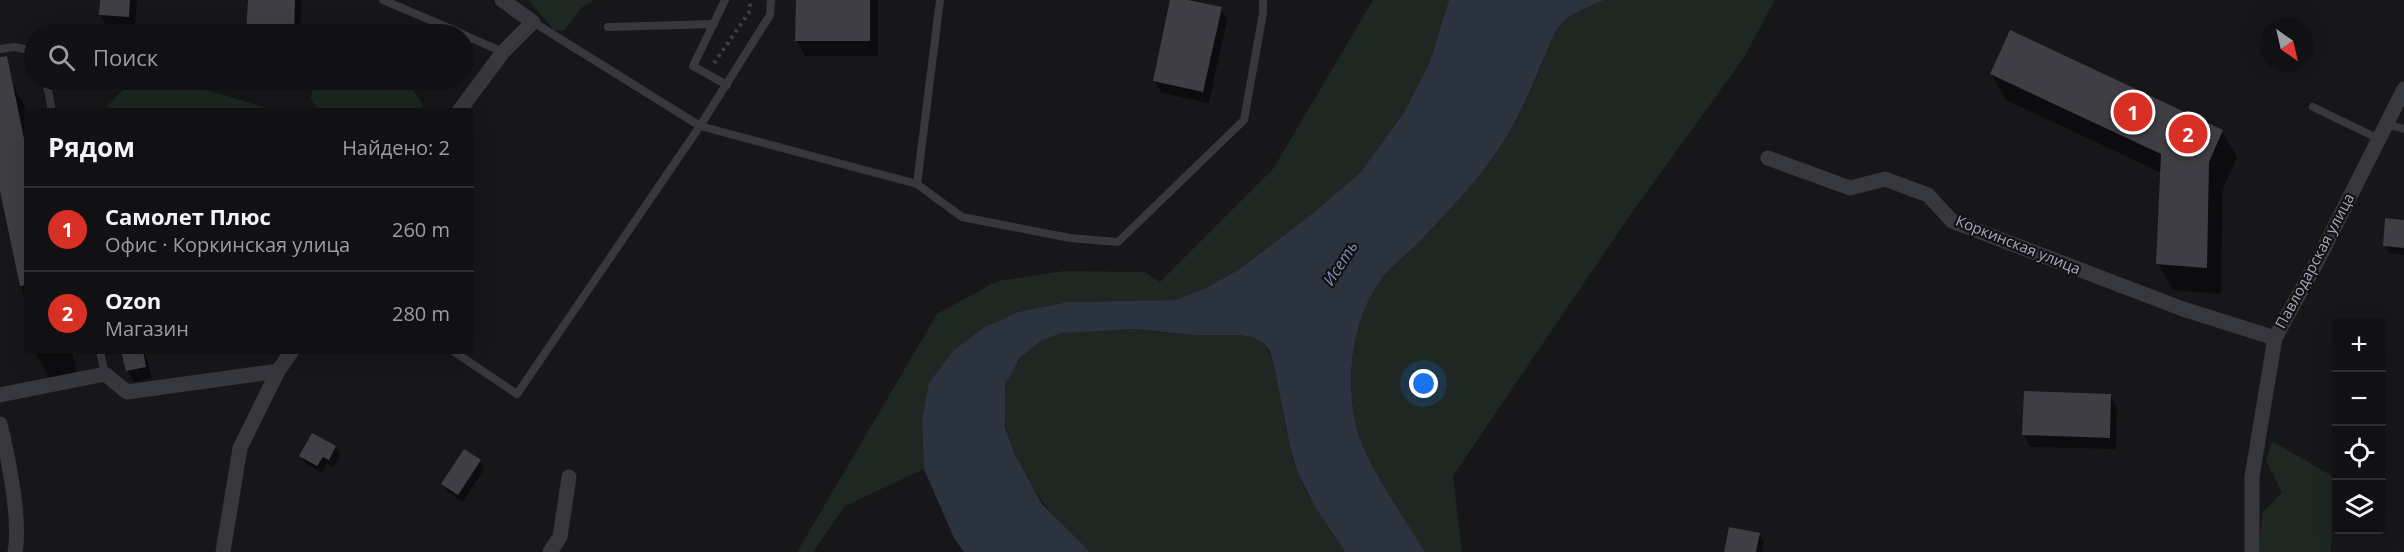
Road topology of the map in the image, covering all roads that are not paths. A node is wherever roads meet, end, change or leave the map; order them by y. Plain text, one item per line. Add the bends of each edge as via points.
1 (383, 0) edge
2 (502, 0) edge
3 (725, 0) edge
4 (771, 0) edge
5 (940, 0) edge
6 (1263, 0) edge
7 (533, 22) junction
8 (438, 24) edge
9 (714, 24) junction
10 (608, 27) dead end
11 (474, 40) edge
12 (0, 49) edge
13 (24, 49) edge
14 (503, 52) junction
15 (727, 85) junction
16 (2404, 88) edge
17 (48, 90) edge
18 (2313, 107) dead end
19 (51, 108) edge
20 (461, 108) edge
21 (2386, 124) junction
22 (700, 126) junction
23 (2404, 129) edge
24 (2379, 139) junction
25 (1768, 158) dead end
26 (917, 184) junction
27 (2275, 338) junction
28 (101, 354) edge
29 (290, 354) edge
30 (457, 354) edge
31 (278, 371) junction
32 (105, 374) junction
33 (0, 395) edge
34 (0, 423) edge
35 (569, 477) dead end
36 (15, 552) edge
37 (223, 552) edge
38 (550, 552) edge
39 (2252, 552) edge

1 - 8 lane
2 - 7 street
3 - 9 lane
4 - 15 lane via 770,15
5 - 26 lane
6 - 26 lane via 1244,120 1118,242 1070,238 962,216
7 - 14 street
7 - 22 lane
9 - 10 lane
9 - 15 lane via 693,66
11 - 14 lane
12 - 13 lane
14 - 20 street
15 - 22 lane
16 - 21 street, Павлодарская улица
17 - 19 lane
18 - 24 lane
21 - 23 lane
21 - 24 street, Павлодарская улица
22 - 26 lane
22 - 30 lane via 517,394
24 - 27 street, Павлодарская улица
25 - 27 street, Коркинская улица via 1850,188 1885,179 1928,195 1952,221 2183,309
27 - 39 street, Павлодарская улица via 2252,477
28 - 32 lane
29 - 31 street
31 - 32 street via 128,392
31 - 37 street via 240,447
32 - 33 street
34 - 36 street via 18,536
35 - 38 street via 560,537

